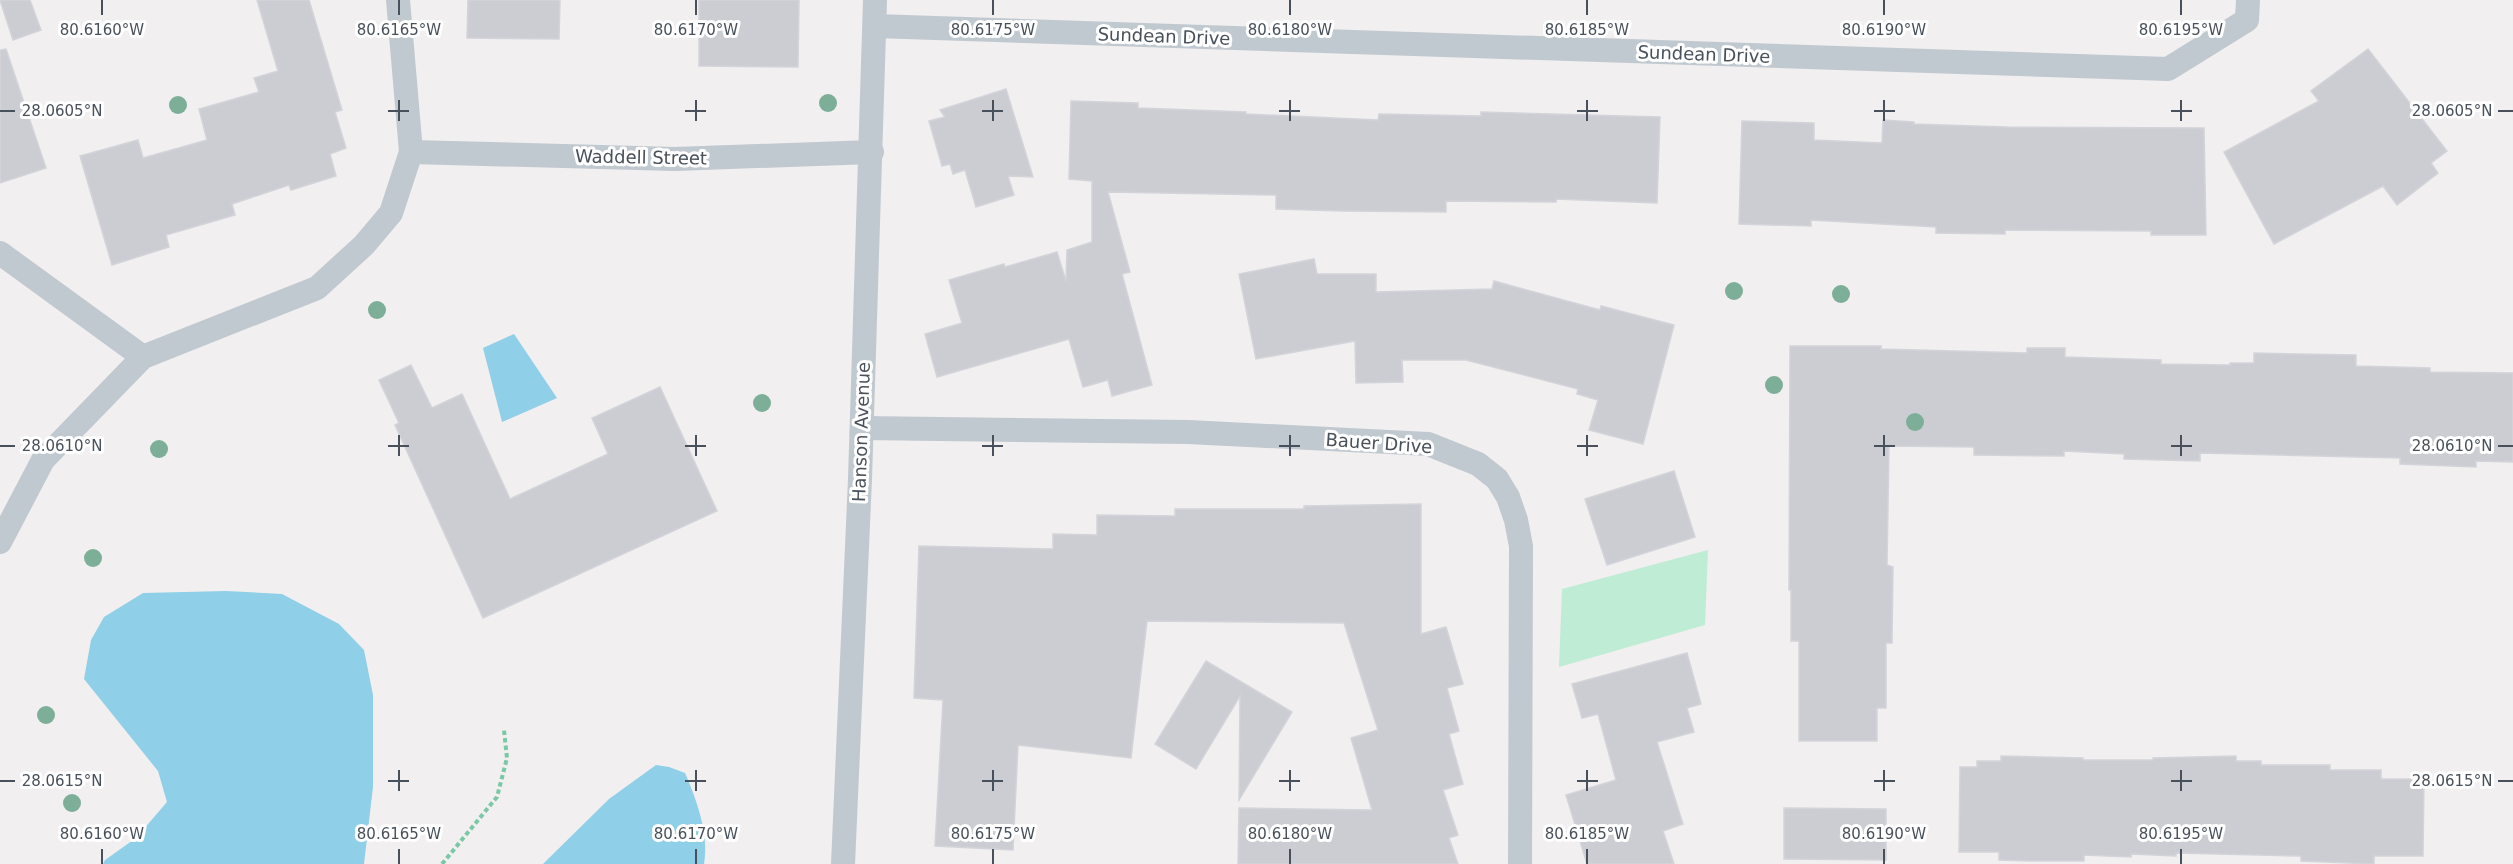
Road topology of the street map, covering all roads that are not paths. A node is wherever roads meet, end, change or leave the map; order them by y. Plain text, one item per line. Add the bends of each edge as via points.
1 (398, 0) edge
2 (875, 0) edge
3 (2248, 0) edge
4 (875, 26) junction
5 (411, 152) junction
6 (872, 152) junction
7 (0, 253) edge
8 (143, 357) junction
9 (862, 428) junction
10 (0, 542) edge
11 (843, 864) edge
12 (1520, 864) edge

1 - 5 lane
2 - 4 lane, Hanson Avenue
3 - 4 lane, Sundean Drive via 2247,20 2168,69
4 - 6 lane, Hanson Avenue
5 - 6 lane, Waddell Street via 675,159
5 - 8 lane via 391,213 364,245 317,288
6 - 9 lane, Hanson Avenue
7 - 8 lane
8 - 10 lane via 43,460
9 - 11 lane, Hanson Avenue
9 - 12 lane, Bauer Drive via 1188,432 1428,444 1478,464 1497,479 1508,497 1521,546

